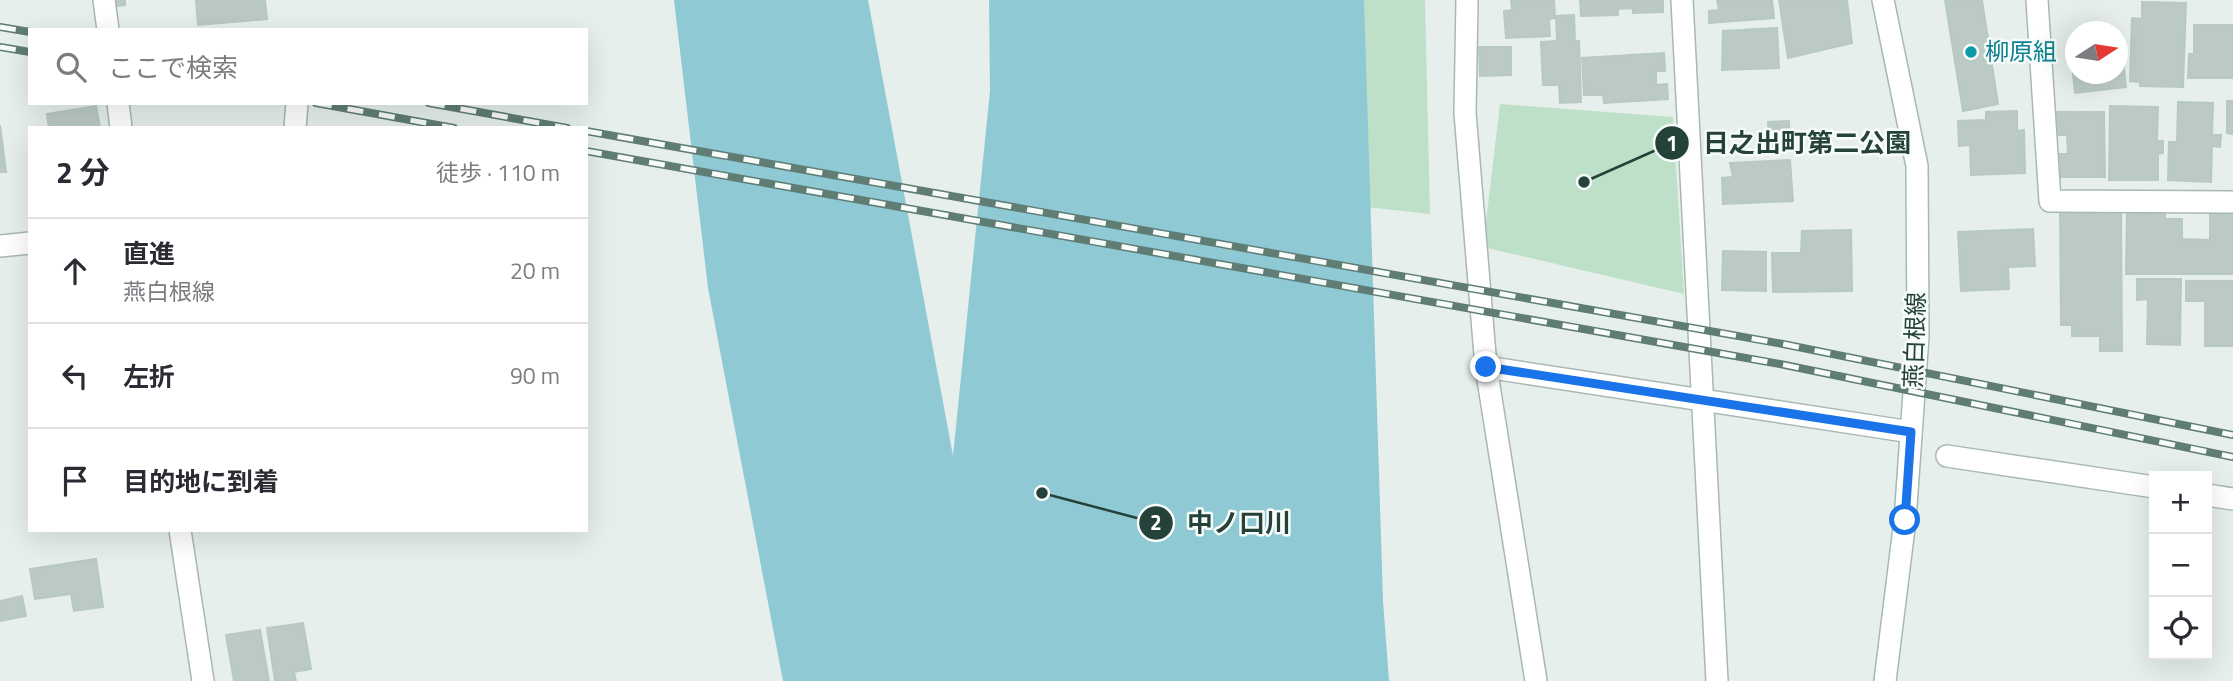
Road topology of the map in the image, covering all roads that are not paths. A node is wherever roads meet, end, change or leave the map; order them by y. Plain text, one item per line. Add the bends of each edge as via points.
1 (104, 0) edge
2 (1467, 0) edge
3 (1682, 0) edge
4 (1883, 0) edge
5 (2037, 0) edge
6 (108, 28) edge
7 (118, 105) edge
8 (297, 105) edge
9 (121, 126) edge
10 (295, 126) edge
11 (2233, 202) edge
12 (28, 243) edge
13 (0, 246) edge
14 (1486, 367) junction
15 (1702, 400) junction
16 (1911, 432) junction
17 (1947, 456) dead end
18 (2149, 486) edge
19 (2212, 496) edge
20 (2233, 499) edge
21 (180, 532) edge
22 (203, 681) edge
23 (1536, 681) edge
24 (1717, 681) edge
25 (1885, 681) edge

1 - 6 street
2 - 14 street via 1465,113
3 - 15 street
4 - 16 street, 燕白根線 via 1917,166 1918,336
5 - 11 street via 2050,201
7 - 9 street
8 - 10 street
12 - 13 street
14 - 15 street
14 - 23 street
15 - 16 street
15 - 24 street
16 - 25 street, 燕白根線
17 - 18 street
19 - 20 street
21 - 22 street

